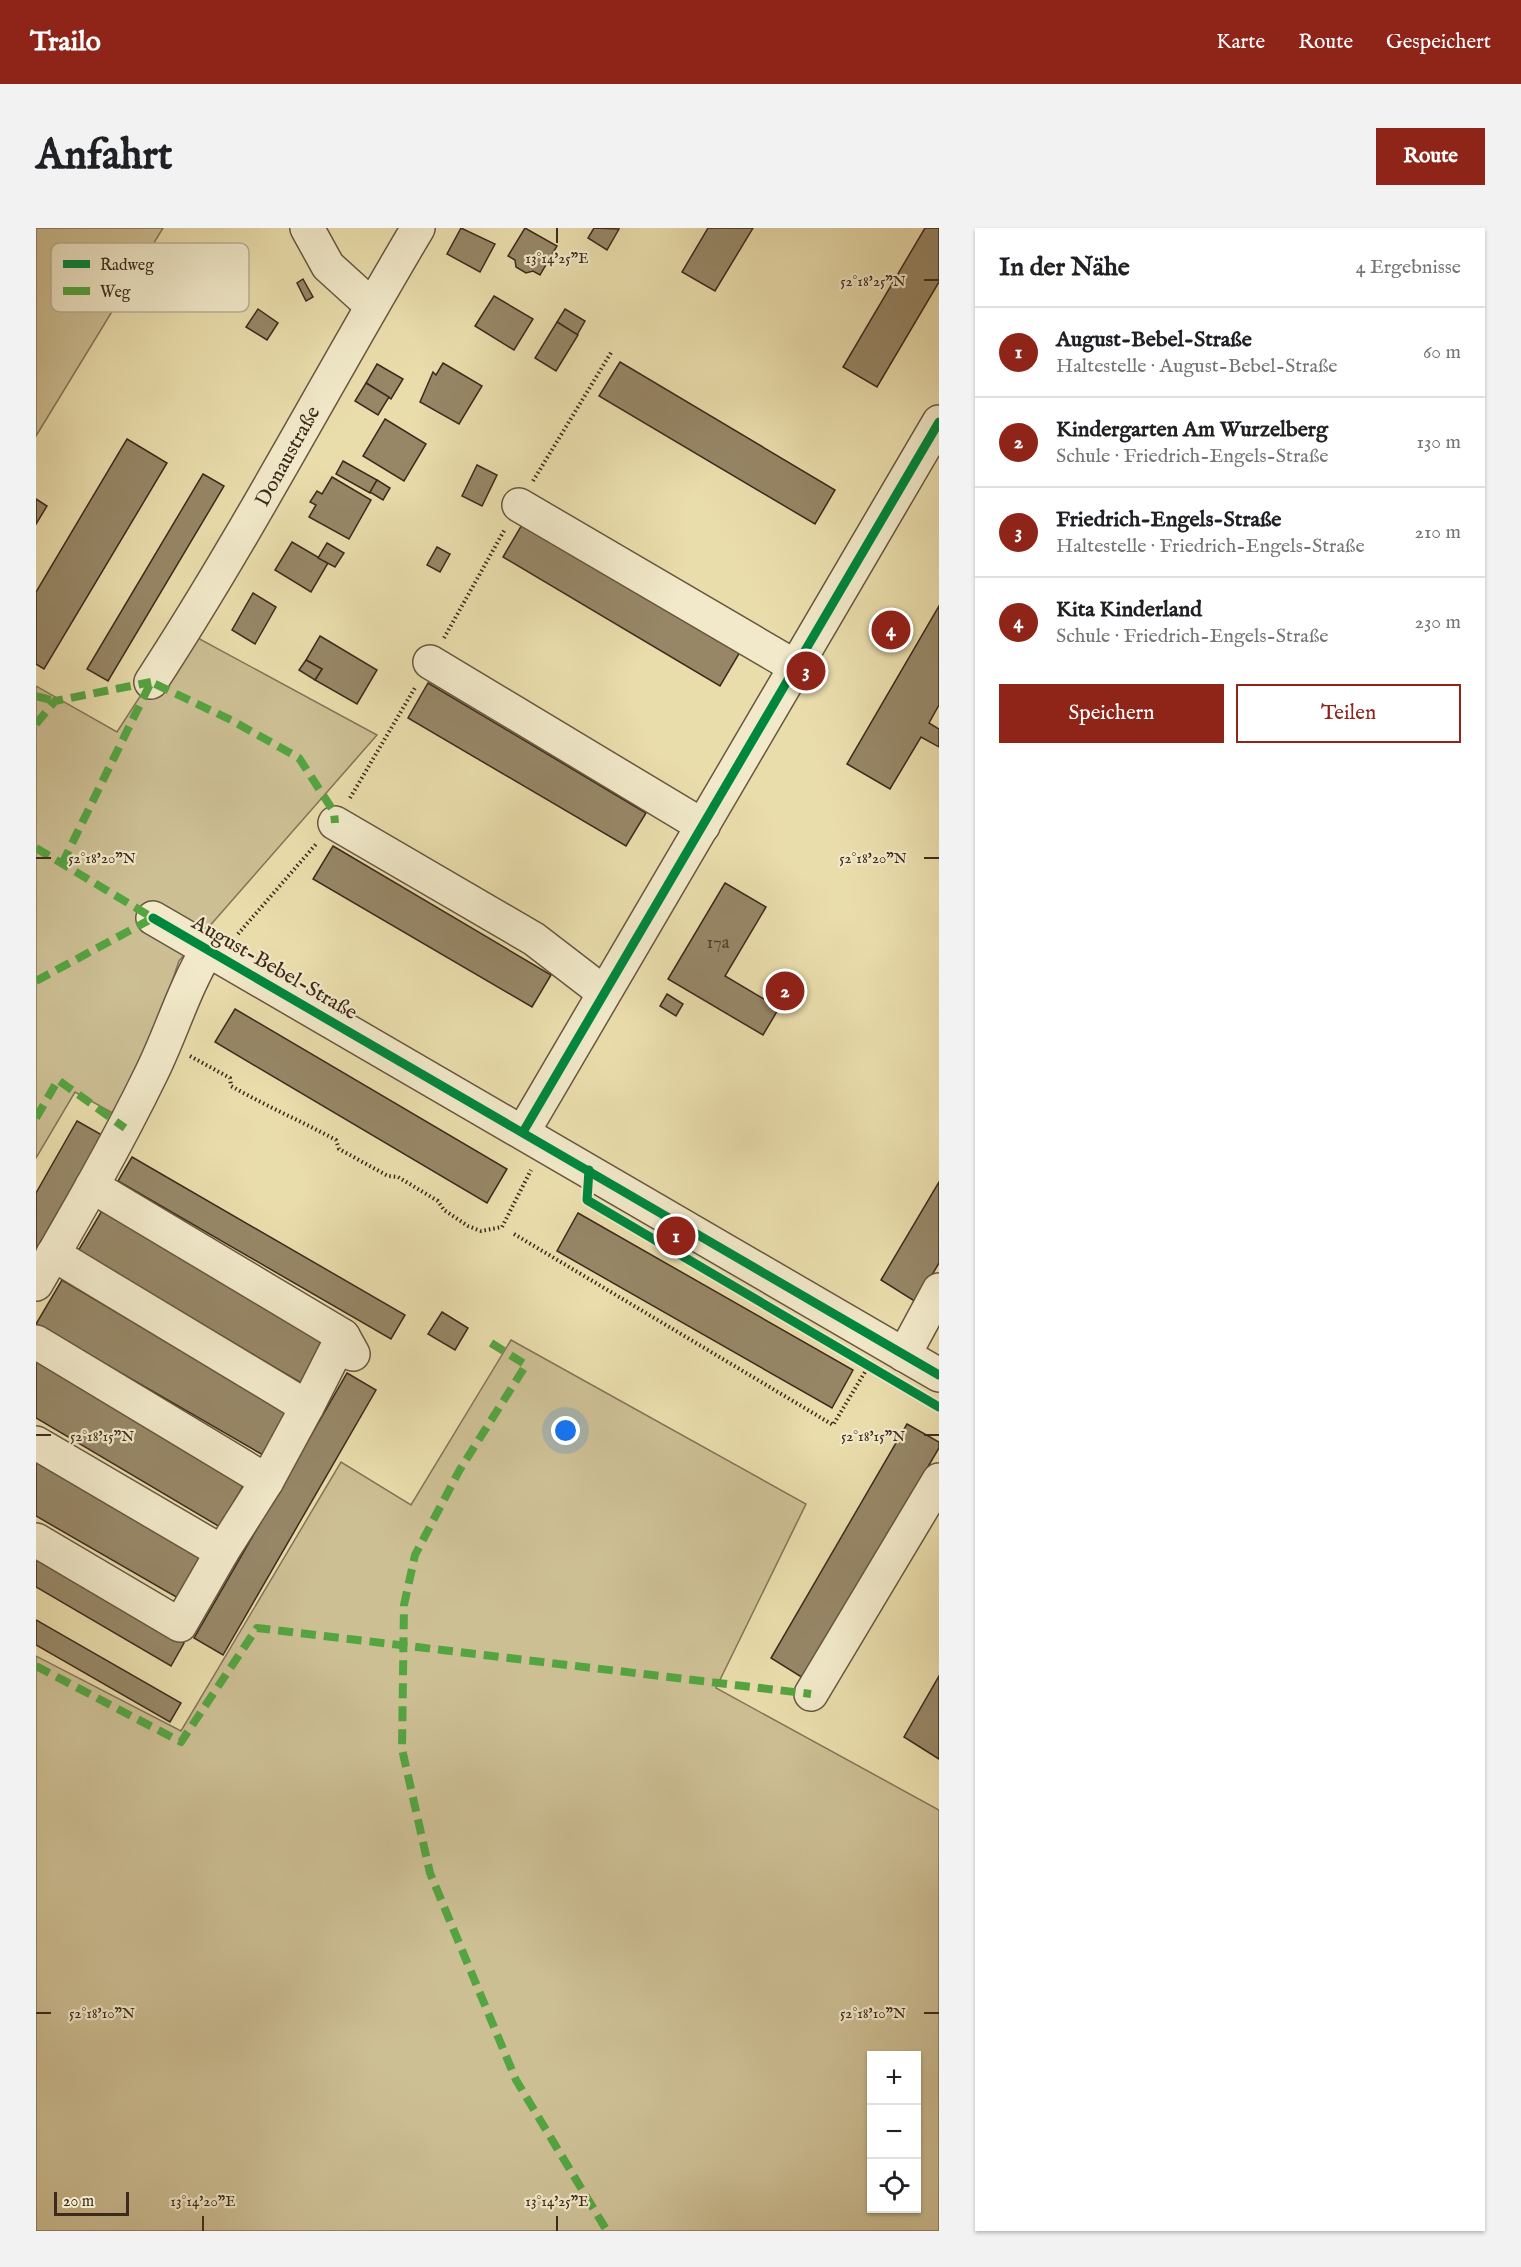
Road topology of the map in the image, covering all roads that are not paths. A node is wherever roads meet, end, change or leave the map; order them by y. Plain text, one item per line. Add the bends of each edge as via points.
1 (307, 228) edge
2 (418, 228) edge
3 (372, 306) junction
4 (939, 422) edge
5 (929, 462) edge
6 (519, 505) dead end
7 (430, 662) dead end
8 (794, 666) junction
9 (151, 682) dead end
10 (335, 823) dead end
11 (703, 826) junction
12 (153, 918) dead end
13 (208, 949) junction
14 (603, 992) junction
15 (523, 1132) junction
16 (92, 1186) junction
17 (53, 1254) junction
18 (36, 1284) edge
19 (939, 1290) edge
20 (36, 1342) edge
21 (904, 1355) junction
22 (939, 1375) edge
23 (307, 1407) junction
24 (36, 1443) edge
25 (939, 1480) edge
26 (267, 1481) junction
27 (36, 1540) edge
28 (222, 1552) junction
29 (811, 1694) dead end

1 - 3 street via 328,266
2 - 3 street, Donaustraße
3 - 9 street, Donaustraße via 266,496
4 - 5 street
5 - 8 street
6 - 8 street
7 - 11 street
8 - 11 street
10 - 14 street via 534,939
11 - 14 street
12 - 13 street, August-Bebel-Straße
13 - 15 street, August-Bebel-Straße
13 - 16 street via 125,1128
14 - 15 street
15 - 21 street, August-Bebel-Straße
16 - 17 street
16 - 23 street via 349,1346
17 - 18 street
17 - 23 street
19 - 21 street
20 - 26 street
21 - 22 street, August-Bebel-Straße
23 - 26 street
24 - 28 street
25 - 29 street
26 - 28 street
27 - 28 street via 180,1625

